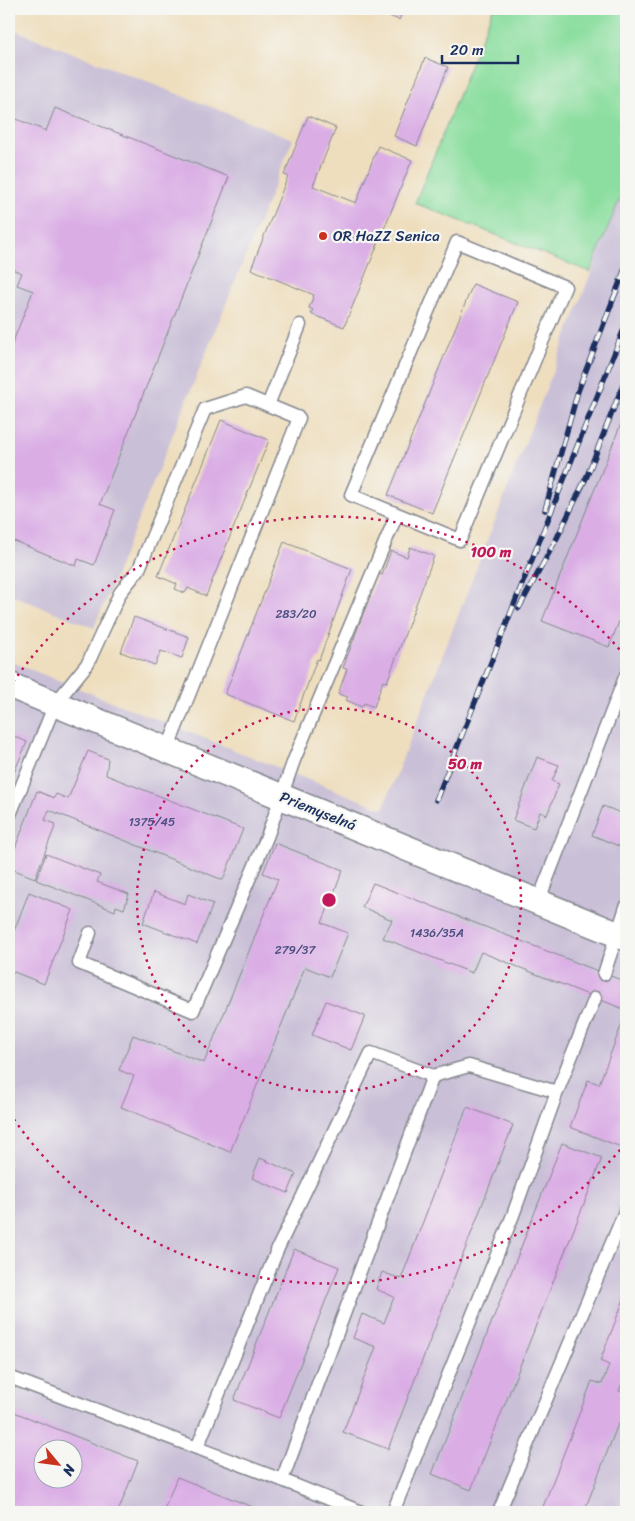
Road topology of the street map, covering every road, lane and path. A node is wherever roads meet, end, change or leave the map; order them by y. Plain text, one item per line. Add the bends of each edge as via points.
1 (300, 325) dead end
2 (268, 406) junction
3 (397, 514) junction
4 (626, 675) edge
5 (9, 685) edge
6 (55, 704) junction
7 (167, 750) junction
8 (281, 796) junction
9 (9, 817) edge
10 (538, 902) junction
11 (626, 907) edge
12 (90, 934) dead end
13 (622, 936) edge
14 (604, 974) dead end
15 (595, 998) dead end
16 (433, 1076) junction
17 (557, 1092) junction
18 (626, 1209) edge
19 (9, 1376) edge
20 (197, 1448) junction
21 (282, 1480) junction
22 (361, 1512) edge
23 (393, 1512) edge
24 (499, 1512) edge

1 - 2 lane
2 - 6 lane via 246,396 206,409 139,569 120,593 88,663
2 - 7 lane via 299,418
3 - 3 lane via 351,495 457,242 565,287 460,540
3 - 8 lane
4 - 10 lane
5 - 6 street, Priemyselná
6 - 7 street, Priemyselná
6 - 9 lane
7 - 8 street, Priemyselná
8 - 10 street, Priemyselná
8 - 12 lane via 267,837 193,1011 79,963
10 - 13 street, Priemyselná
11 - 13 lane
13 - 14 lane
15 - 17 lane
16 - 17 lane via 469,1066
16 - 20 lane via 372,1053 278,1248
16 - 21 lane
17 - 23 lane via 513,1215
18 - 24 lane
19 - 20 lane
20 - 21 lane
21 - 22 lane

